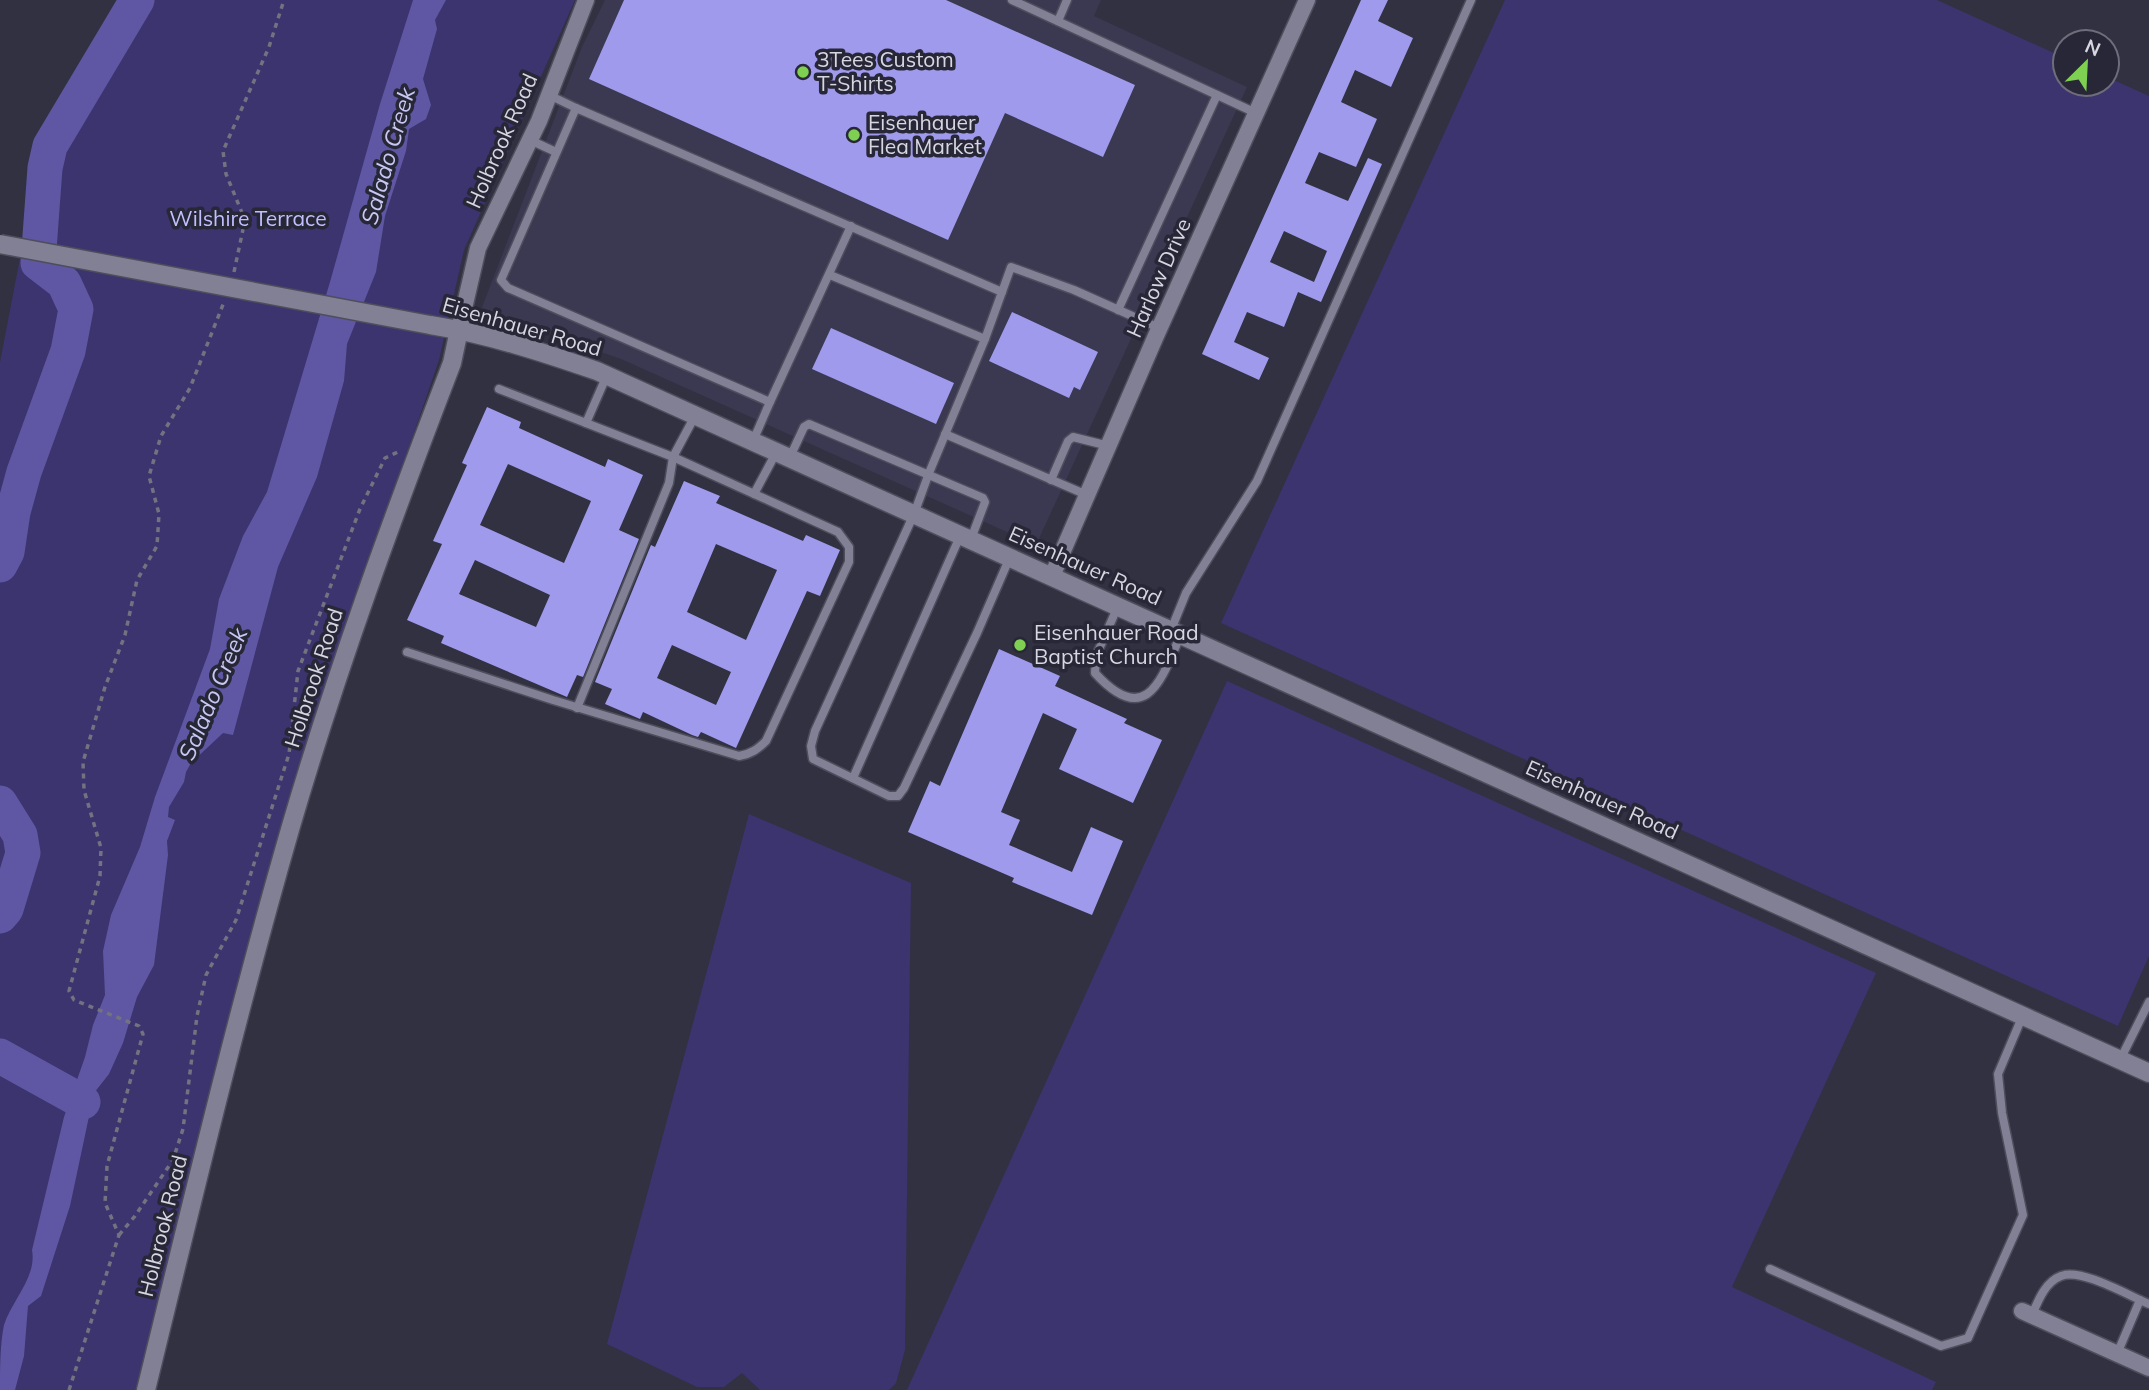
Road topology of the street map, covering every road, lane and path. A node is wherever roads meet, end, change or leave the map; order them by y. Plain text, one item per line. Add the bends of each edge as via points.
1 (284, 0) edge
2 (586, 0) edge
3 (1012, 0) edge
4 (1067, 0) edge
5 (1307, 0) edge
6 (1471, 0) edge
7 (1058, 21) junction
8 (549, 95) junction
9 (1217, 95) junction
10 (576, 108) junction
11 (1256, 113) junction
12 (530, 140) junction
13 (556, 152) junction
14 (851, 226) junction
15 (0, 244) edge
16 (233, 274) dead end
17 (830, 275) junction
18 (1002, 292) junction
19 (225, 298) dead end
20 (1118, 310) junction
21 (1159, 328) junction
22 (459, 330) junction
23 (985, 339) junction
24 (607, 376) junction
25 (499, 389) dead end
26 (770, 402) junction
27 (696, 415) junction
28 (586, 423) junction
29 (945, 434) junction
30 (422, 440) junction
31 (753, 441) junction
32 (1108, 446) junction
33 (783, 454) junction
34 (673, 457) junction
35 (929, 473) junction
36 (1051, 480) junction
37 (754, 494) junction
38 (1088, 495) junction
39 (914, 514) junction
40 (966, 537) junction
41 (1010, 556) junction
42 (1052, 576) junction
43 (1118, 606) junction
44 (1176, 632) junction
45 (407, 652) dead end
46 (577, 708) junction
47 (853, 778) junction
48 (2149, 1002) edge
49 (2023, 1015) junction
50 (2120, 1060) junction
51 (2149, 1073) edge
52 (119, 1235) junction
53 (1770, 1269) dead end
54 (2140, 1300) junction
55 (2149, 1304) edge
56 (2027, 1313) joint
57 (2117, 1354) junction
58 (2149, 1368) edge
59 (69, 1390) edge
60 (146, 1390) edge

1 - 16 path via 269,47 223,152 226,174 244,220
2 - 8 street, Holbrook Road
3 - 7 lane
4 - 7 lane
5 - 11 street, Harlow Drive
6 - 44 lane via 1257,481 1186,593
7 - 9 lane
8 - 10 lane
8 - 12 street, Holbrook Road
9 - 11 lane
9 - 20 lane
10 - 13 lane
10 - 14 lane
11 - 21 street, Harlow Drive
12 - 13 lane
12 - 22 street, Holbrook Road via 478,248
13 - 26 lane via 501,280 508,288
14 - 17 lane
14 - 18 lane
15 - 22 main road, Eisenhauer Road, bridge
17 - 23 lane
17 - 26 lane
18 - 20 lane via 1011,267
18 - 23 lane
19 - 52 path via 190,388 161,436 149,476 159,514 157,546 137,580 125,635 83,762 84,790 101,848 100,876 69,991 74,1000 139,1026 144,1034 107,1166 105,1203
20 - 21 lane
21 - 32 street, Harlow Drive
22 - 24 main road, Eisenhauer Road via 545,353
22 - 30 main road, Holbrook Road via 452,363
23 - 29 lane
24 - 27 main road, Eisenhauer Road
24 - 28 lane
25 - 28 lane
26 - 31 lane
27 - 31 main road, Eisenhauer Road
27 - 34 lane
28 - 34 lane
29 - 35 lane
29 - 36 lane
30 - 52 path via 385,458 311,635 298,671 289,754 236,920 206,975 183,1129 173,1160
30 - 60 main road, Holbrook Road via 361,607 291,827
31 - 33 main road, Eisenhauer Road
32 - 36 lane via 1073,437
32 - 38 street, Harlow Drive
33 - 35 lane via 809,424
33 - 37 lane
33 - 39 main road, Eisenhauer Road
34 - 37 lane
34 - 46 lane via 669,483
35 - 39 lane
35 - 40 lane via 983,498
36 - 38 lane
37 - 46 lane via 838,532 849,547 849,562 766,741 740,756
38 - 42 street, Harlow Drive
39 - 40 main road, Eisenhauer Road
39 - 47 lane via 814,731 813,759
40 - 41 main road, Eisenhauer Road
40 - 47 lane
41 - 42 main road, Eisenhauer Road
41 - 47 lane via 904,788 898,796 889,796
42 - 43 main road, Eisenhauer Road
43 - 44 main road, Eisenhauer Road
43 - 44 lane via 1096,656 1095,673 1128,697 1150,694 1158,686
44 - 49 main road, Eisenhauer Road
45 - 46 lane
48 - 50 lane
49 - 50 main road, Eisenhauer Road
49 - 53 lane via 1998,1074 2023,1215 1968,1338 1941,1346
50 - 51 main road, Eisenhauer Road
52 - 59 path
54 - 55 lane
54 - 56 lane via 2094,1280 2061,1276
54 - 57 lane
56 - 57 street
57 - 58 street

